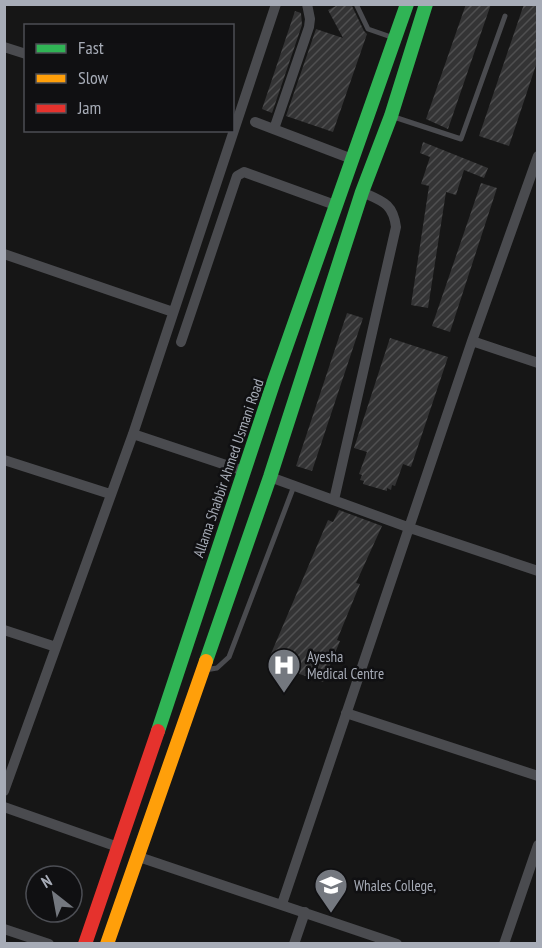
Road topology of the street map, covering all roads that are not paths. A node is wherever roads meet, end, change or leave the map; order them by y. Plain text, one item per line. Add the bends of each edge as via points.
1 (276, 4) edge
2 (307, 4) edge
3 (356, 4) edge
4 (407, 4) edge
5 (426, 4) edge
6 (505, 16) dead end
7 (396, 38) junction
8 (4, 47) edge
9 (24, 53) edge
10 (390, 116) junction
11 (255, 122) dead end
12 (234, 127) edge
13 (274, 129) junction
14 (232, 132) edge
15 (537, 156) edge
16 (352, 159) junction
17 (362, 192) junction
18 (336, 205) junction
19 (4, 254) edge
20 (173, 312) junction
21 (472, 341) junction
22 (181, 342) dead end
23 (537, 363) edge
24 (133, 434) junction
25 (4, 460) edge
26 (243, 471) junction
27 (270, 477) junction
28 (294, 486) junction
29 (110, 494) junction
30 (334, 500) junction
31 (410, 528) junction
32 (537, 571) edge
33 (4, 630) edge
34 (56, 646) junction
35 (201, 670) junction
36 (346, 713) junction
37 (537, 776) edge
38 (4, 791) edge
39 (4, 807) edge
40 (537, 845) edge
41 (118, 847) junction
42 (136, 856) junction
43 (282, 904) junction
44 (306, 912) junction
45 (4, 929) edge
46 (49, 944) edge
47 (85, 944) edge
48 (107, 944) edge
49 (294, 944) edge
50 (397, 944) edge
51 (504, 944) edge

1 - 12 street
2 - 13 street via 309,27
3 - 7 lane via 368,29
4 - 7 main road, Allama Shabbir Ahmed Usmani Road
5 - 10 main road
6 - 10 lane via 461,139
7 - 16 main road, Allama Shabbir Ahmed Usmani Road
8 - 9 street
10 - 17 main road
11 - 13 street
13 - 16 street
14 - 20 street
15 - 21 street
16 - 18 main road, Allama Shabbir Ahmed Usmani Road
17 - 27 main road
17 - 30 street via 387,204 396,227
18 - 22 street via 244,172 237,176
18 - 26 main road, Allama Shabbir Ahmed Usmani Road
19 - 20 street
20 - 24 street
21 - 23 street
21 - 31 street
24 - 26 street
24 - 29 street
25 - 29 street
26 - 41 main road, Allama Shabbir Ahmed Usmani Road
27 - 28 street
27 - 35 main road
28 - 30 street
28 - 35 lane via 229,657 217,668
29 - 34 street
30 - 31 street
31 - 32 street
31 - 36 street
33 - 34 street
34 - 38 street
35 - 42 main road
36 - 37 street
36 - 43 street
39 - 41 street
40 - 51 street
41 - 47 main road, Allama Shabbir Ahmed Usmani Road
42 - 43 street
42 - 48 main road
43 - 44 street
44 - 49 street
44 - 50 street
45 - 46 street

